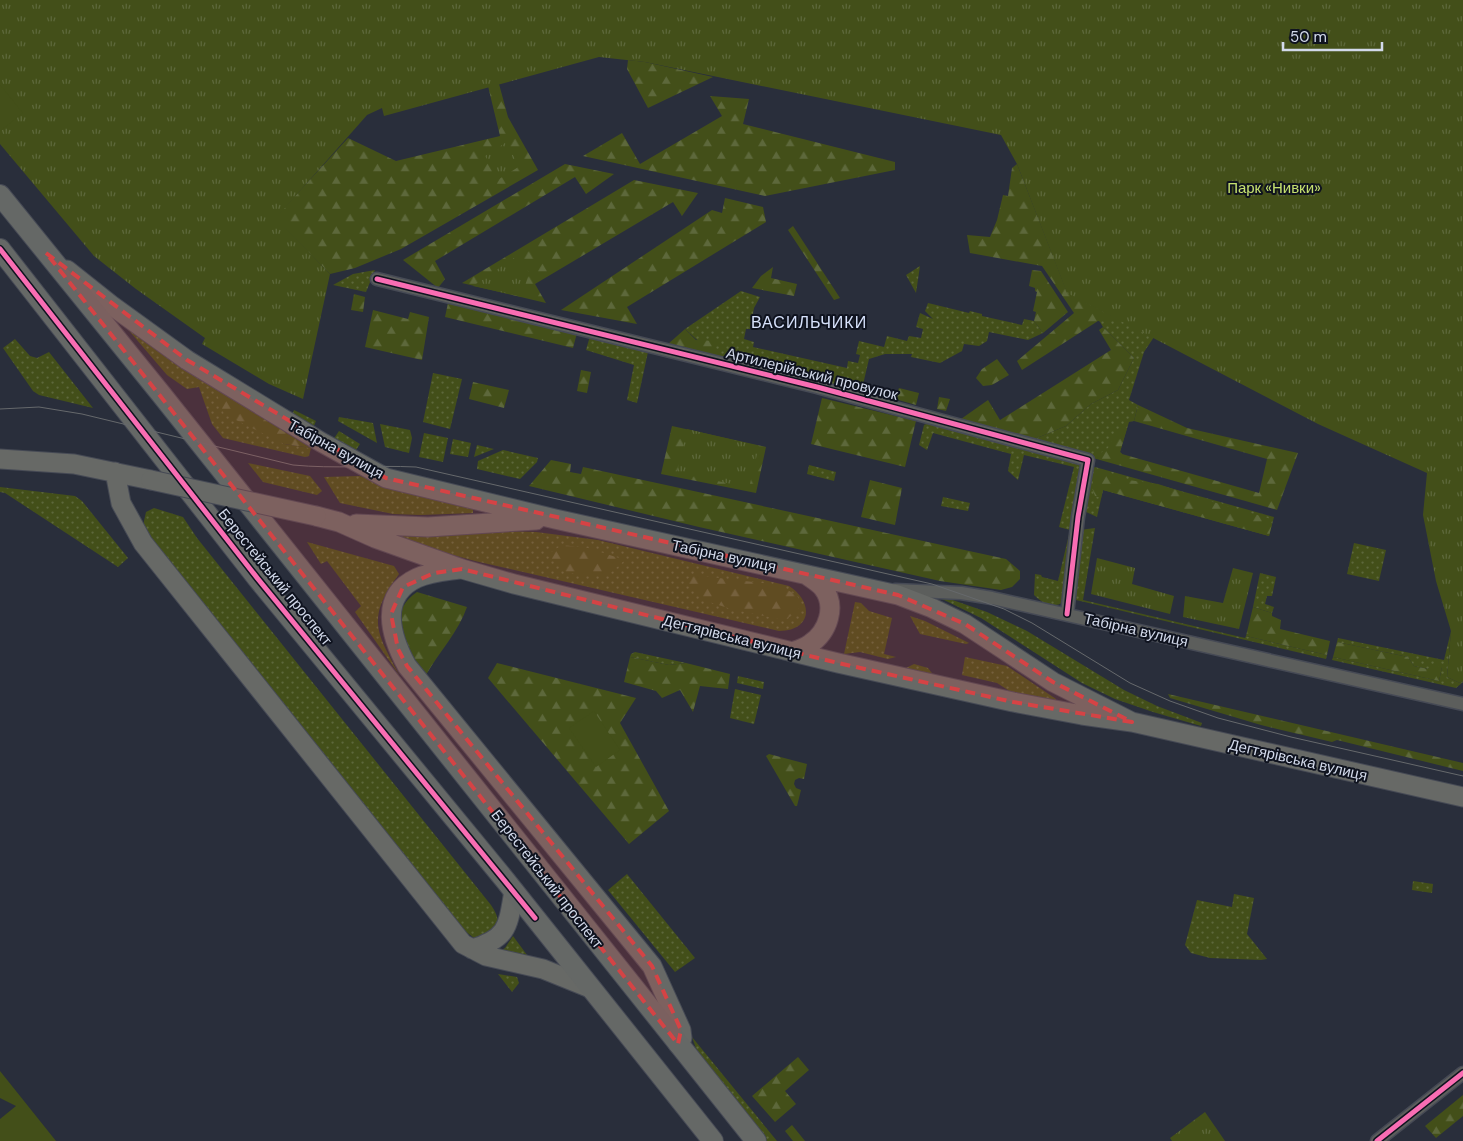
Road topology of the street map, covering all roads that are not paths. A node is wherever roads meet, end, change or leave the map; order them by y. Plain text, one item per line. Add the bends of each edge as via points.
1 (0, 195) edge
2 (0, 249) edge
3 (46, 253) junction
4 (377, 279) dead end
5 (0, 459) edge
6 (116, 472) junction
7 (554, 519) junction
8 (339, 522) junction
9 (462, 569) junction
10 (807, 575) junction
11 (874, 588) junction
12 (1067, 614) junction
13 (792, 652) junction
14 (1463, 704) edge
15 (1132, 722) junction
16 (1463, 797) edge
17 (514, 891) junction
18 (472, 949) junction
19 (590, 988) junction
20 (678, 1044) junction
21 (1463, 1073) edge
22 (713, 1141) edge
23 (756, 1141) edge
24 (1377, 1141) edge

1 - 3 main road, Берестейський проспект
2 - 17 main road, Берестейський проспект via 258,579
3 - 7 main road, Табірна вулиця via 187,360 362,466 386,478
3 - 20 main road, Берестейський проспект
4 - 12 street, Артилерійський провулок via 817,386 1088,460
5 - 6 main road, Дегтярівська вулиця via 74,464
6 - 8 main road, Дегтярівська вулиця, bridge
6 - 18 main road via 121,503 143,543 463,944
7 - 8 main road, Дегтярівська вулиця via 428,527
7 - 10 main road, Табірна вулиця
8 - 9 main road, Дегтярівська вулиця
9 - 13 main road, Дегтярівська вулиця
9 - 20 main road via 418,577 403,587 390,614 398,649 407,666 652,966 681,1030 682,1038
10 - 11 main road, Табірна вулиця
10 - 13 main road via 822,588 830,614 818,638
11 - 12 street, Табірна вулиця via 962,593
11 - 15 main road, Дегтярівська вулиця via 898,594 964,624 1053,682
12 - 14 street, Табірна вулиця
13 - 15 main road, Дегтярівська вулиця via 1013,702
15 - 16 main road, Дегтярівська вулиця
17 - 18 main road via 508,923 502,933 496,940
17 - 19 main road, Берестейський проспект
18 - 19 main road via 486,956 543,969
19 - 22 main road, Берестейський проспект
20 - 23 main road, Берестейський проспект
21 - 24 street

